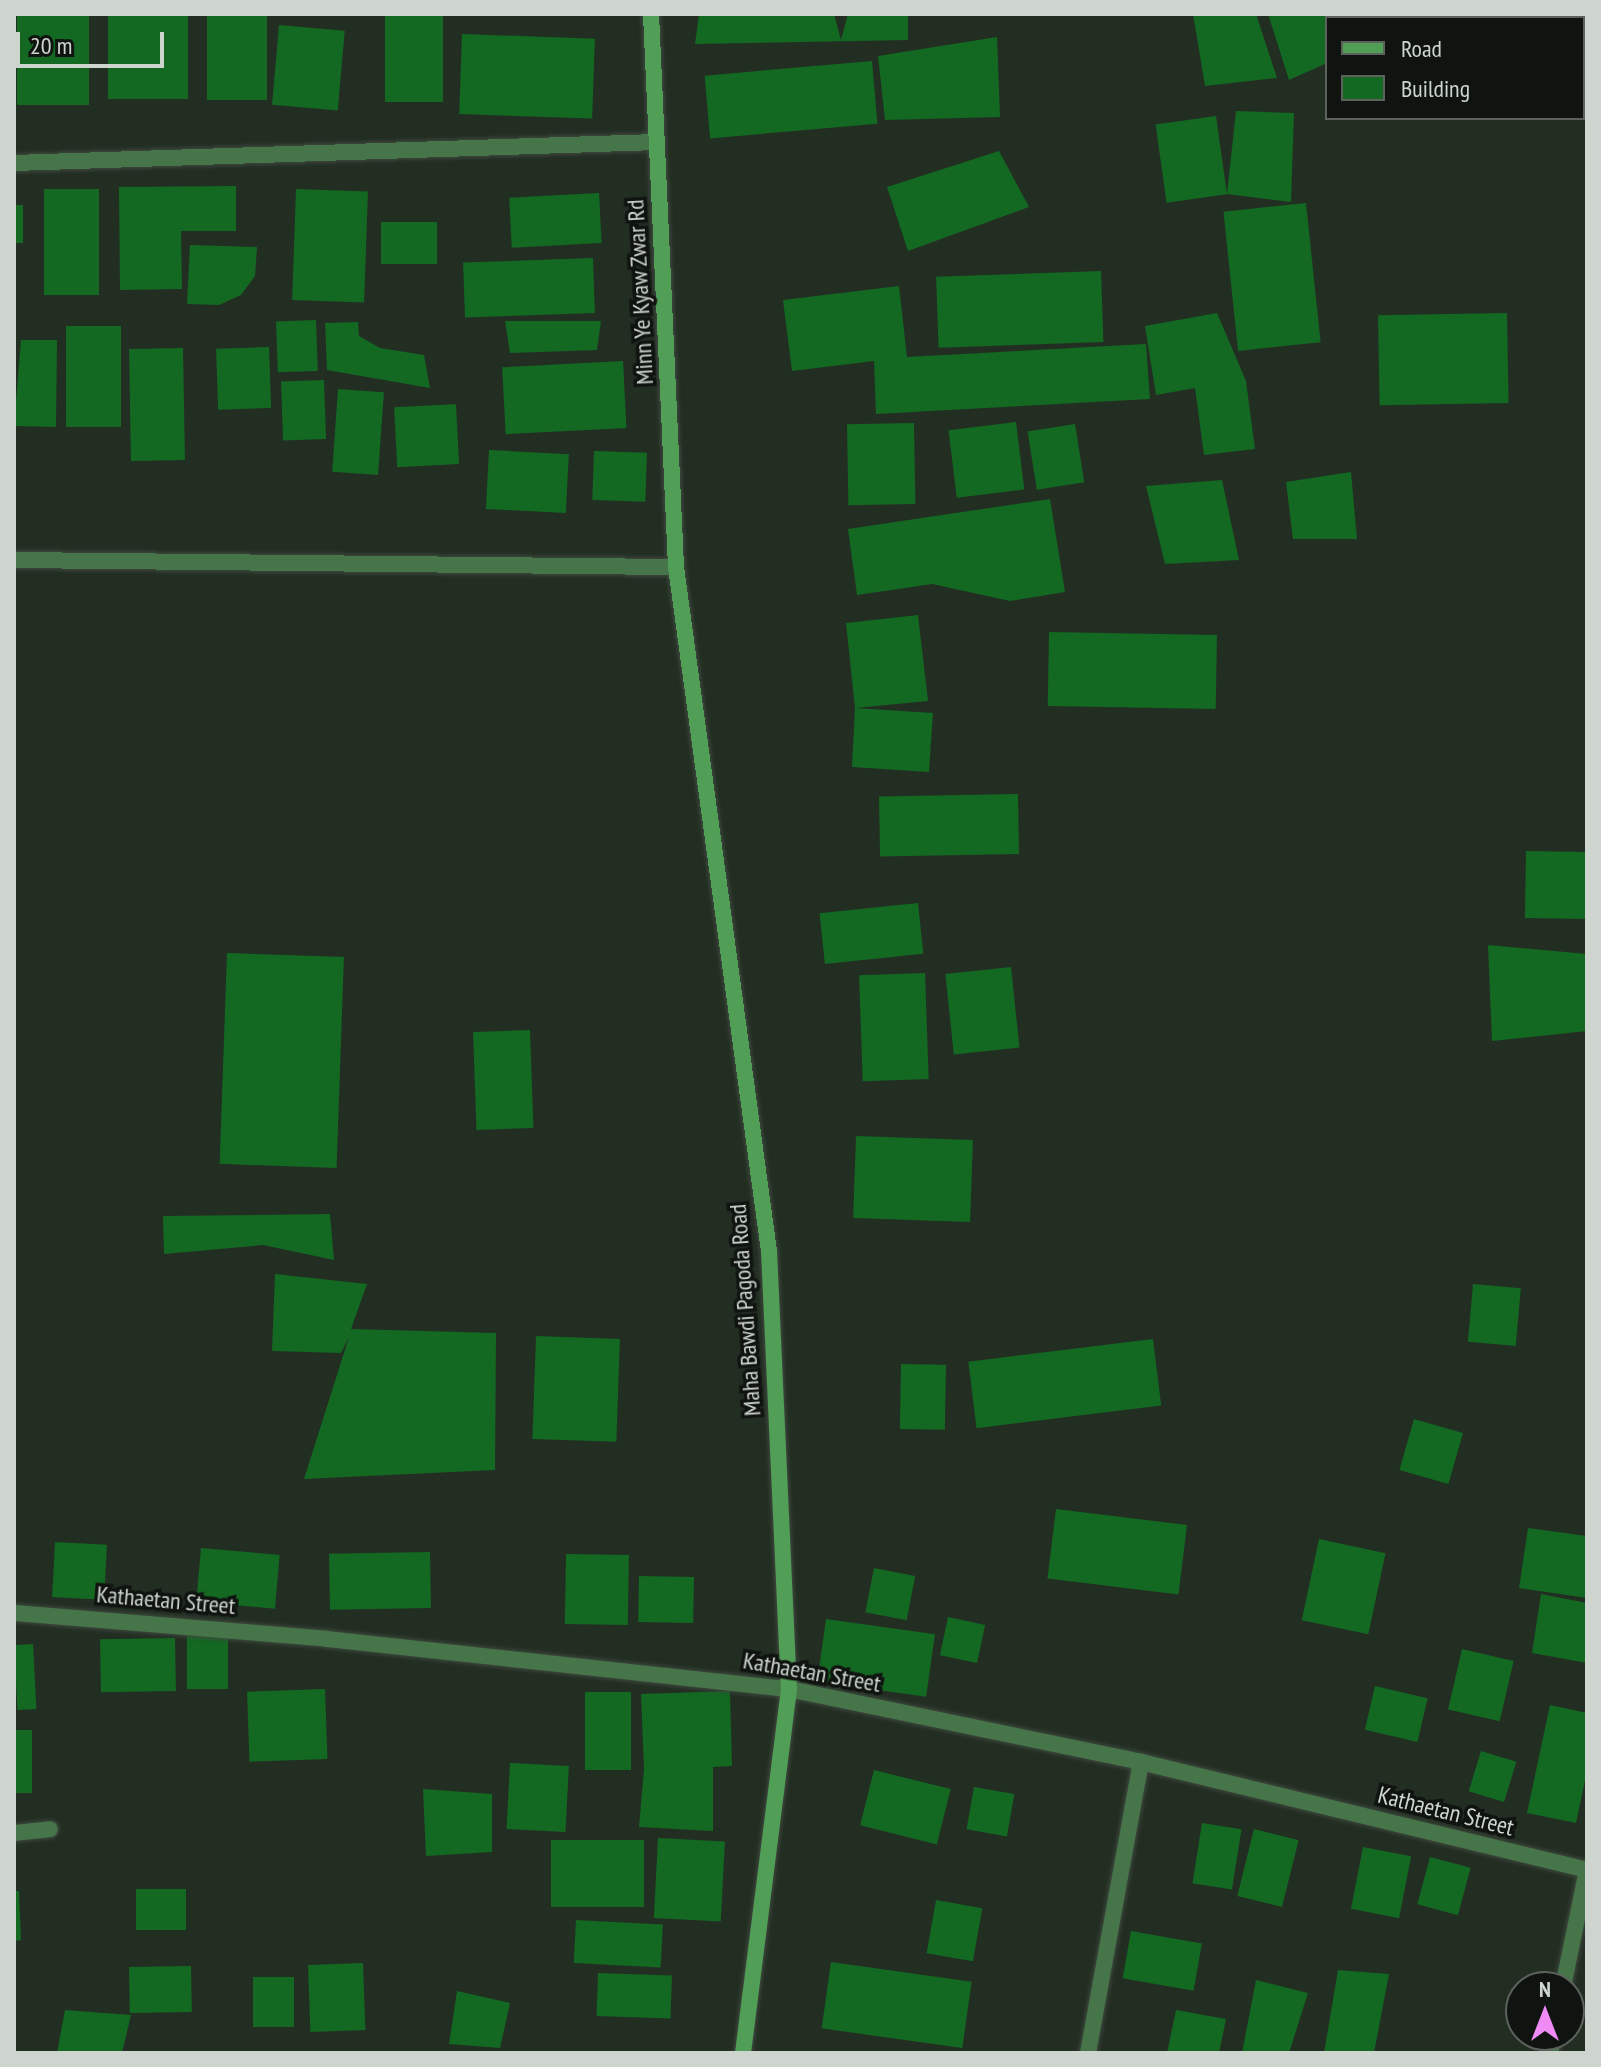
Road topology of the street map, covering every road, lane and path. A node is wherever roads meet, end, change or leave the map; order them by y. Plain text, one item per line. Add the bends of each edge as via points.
1 (651, 14) edge
2 (657, 142) junction
3 (14, 163) edge
4 (14, 560) edge
5 (676, 567) junction
6 (14, 1613) edge
7 (789, 1689) junction
8 (1141, 1762) junction
9 (50, 1829) dead end
10 (14, 1833) edge
11 (1587, 1870) edge
12 (1566, 1971) edge
13 (743, 2053) edge
14 (1088, 2053) edge

1 - 2 street, Minn Ye Kyaw Zwar Rd
2 - 3 street
2 - 5 street, Minn Ye Kyaw Zwar Rd
4 - 5 street
5 - 7 street, Maha Bawdi Pagoda Road via 769,1251
6 - 7 street, Kathaetan Street via 311,1638
7 - 8 street, Kathaetan Street
7 - 13 street, Maha Bawdi Pagoda Road
8 - 11 street, Kathaetan Street
8 - 14 street
9 - 10 street
11 - 12 street

